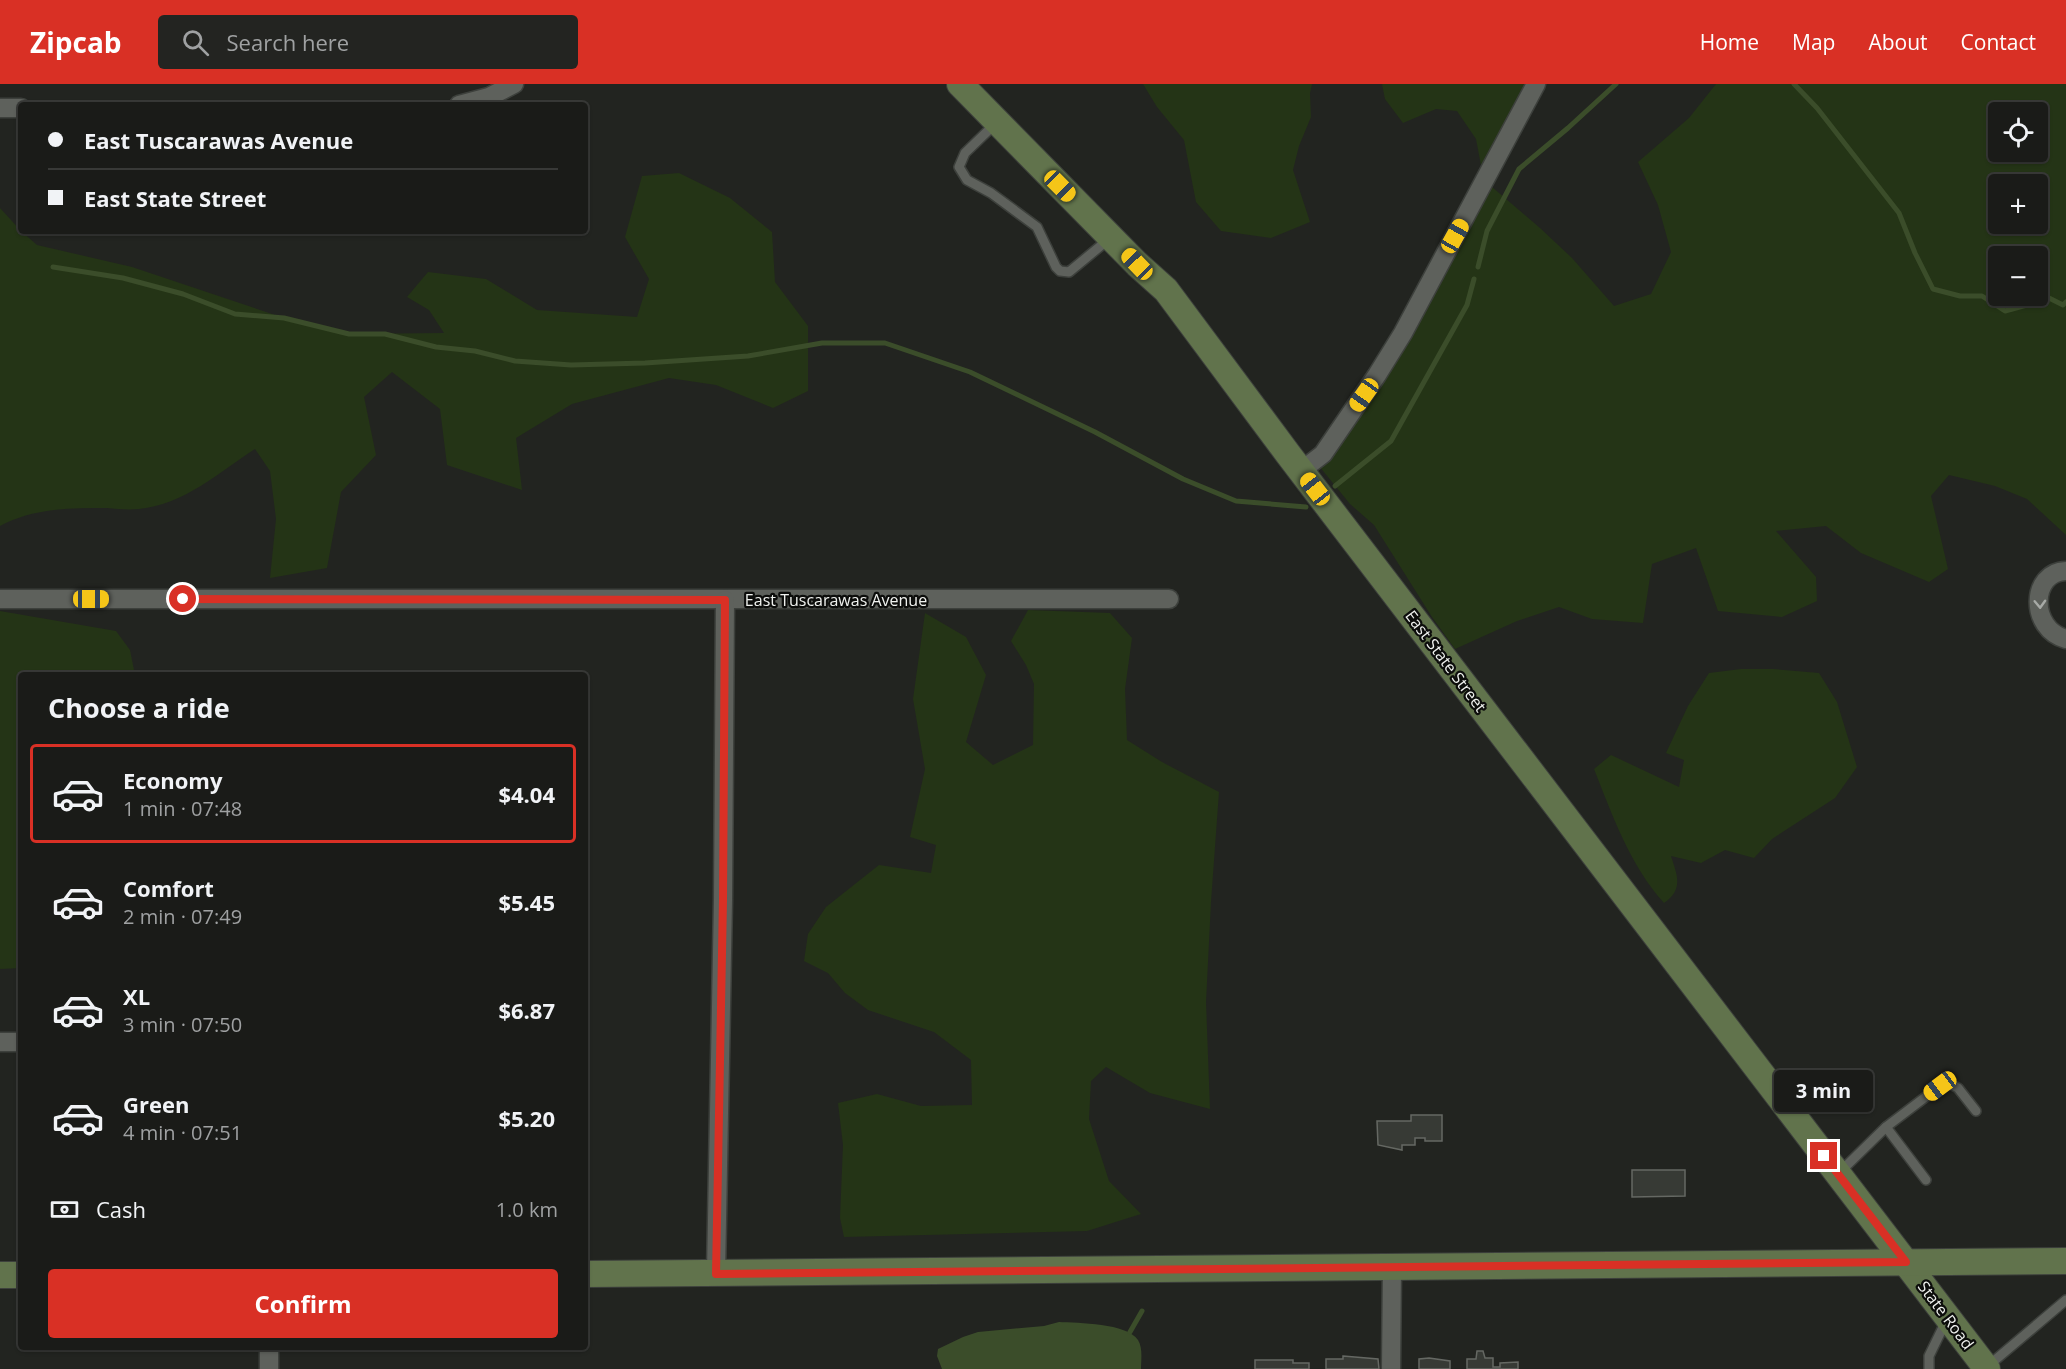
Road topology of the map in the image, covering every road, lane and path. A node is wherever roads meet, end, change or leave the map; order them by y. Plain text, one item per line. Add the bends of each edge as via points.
1 (514, 84) edge
2 (960, 84) edge
3 (1536, 84) edge
4 (470, 102) edge
5 (0, 108) edge
6 (18, 108) edge
7 (997, 122) junction
8 (1111, 237) junction
9 (1301, 471) junction
10 (2066, 571) edge
11 (0, 599) edge
12 (1169, 599) dead end
13 (725, 600) junction
14 (2066, 639) edge
15 (0, 1042) edge
16 (18, 1042) edge
17 (1976, 1111) dead end
18 (1886, 1127) junction
19 (1838, 1174) junction
20 (1926, 1180) dead end
21 (2066, 1261) edge
22 (1906, 1262) junction
23 (1392, 1267) junction
24 (588, 1274) edge
25 (716, 1274) junction
26 (0, 1275) edge
27 (18, 1275) edge
28 (2066, 1300) edge
29 (1948, 1317) junction
30 (269, 1350) edge
31 (269, 1369) edge
32 (1391, 1369) edge
33 (1929, 1369) edge
34 (1986, 1369) edge

1 - 4 street
2 - 7 street, East State Street
3 - 9 street via 1383,366 1323,454
5 - 6 street
7 - 8 street, East State Street
7 - 8 lane via 965,153 959,167 967,180 1036,227 1060,271 1069,272
8 - 9 street, East State Street via 1166,290
9 - 19 street, East State Street
10 -> 14 street via 2051,576 2039,593 2044,626
11 - 13 street, East Tuscarawas Avenue
12 - 13 street, East Tuscarawas Avenue
13 - 25 street
15 - 16 street
17 - 18 lane via 1958,1088 1948,1083
18 - 19 lane
18 - 20 lane
19 - 22 street, East State Street
21 - 22 street
22 - 23 street
22 - 29 street, State Road
23 - 25 street
23 - 32 street
24 - 25 street
26 - 27 street
28 - 34 lane
29 - 33 lane via 1929,1356
29 - 34 street, State Road
30 - 31 street

